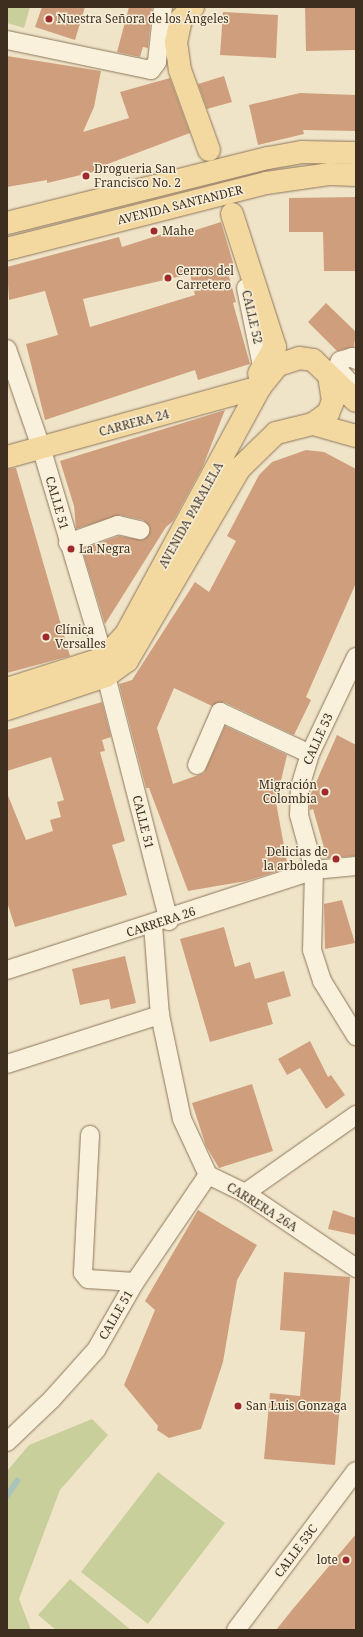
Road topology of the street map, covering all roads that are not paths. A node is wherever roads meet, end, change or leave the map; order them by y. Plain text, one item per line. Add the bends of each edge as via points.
1 (163, 7) edge
2 (193, 7) edge
3 (7, 40) edge
4 (209, 150) dead end
5 (356, 153) edge
6 (356, 176) edge
7 (217, 195) junction
8 (232, 214) dead end
9 (7, 223) edge
10 (7, 249) edge
11 (272, 331) junction
12 (7, 350) edge
13 (313, 360) junction
14 (356, 360) edge
15 (329, 376) junction
16 (262, 379) junction
17 (356, 390) edge
18 (356, 401) edge
19 (313, 424) junction
20 (356, 436) edge
21 (41, 447) junction
22 (7, 457) edge
23 (140, 530) dead end
24 (68, 543) junction
25 (356, 659) edge
26 (105, 667) junction
27 (7, 689) edge
28 (7, 709) edge
29 (310, 754) junction
30 (198, 765) dead end
31 (356, 866) edge
32 (314, 870) junction
33 (161, 923) junction
34 (7, 970) edge
35 (160, 1015) junction
36 (356, 1036) edge
37 (7, 1064) edge
38 (356, 1115) edge
39 (90, 1135) dead end
40 (208, 1175) junction
41 (244, 1193) junction
42 (356, 1268) edge
43 (135, 1282) junction
44 (7, 1442) edge
45 (356, 1471) edge
46 (236, 1630) edge

1 - 3 street via 157,62 151,70
2 - 4 main road via 181,19 176,42 180,70
5 - 9 main road, AVENIDA SANTANDER via 301,152 268,158
6 - 7 main road, AVENIDA SANTANDER via 330,174 295,178
7 - 10 main road, AVENIDA SANTANDER
7 - 16 street, CALLE 52 via 249,300
8 - 11 main road, CALLE 52
11 - 13 main road, CALLE 52
11 - 16 main road, CALLE 52 via 275,347
12 - 21 street, CALLE 51
13 - 15 main road
13 - 16 main road, AVENIDA PARALELA via 299,358 278,365
14 - 17 street via 352,357 340,361 337,368
15 - 18 main road
15 - 19 main road via 332,401 328,413
16 - 21 main road, CARRERA 24 via 214,399
16 - 26 main road, AVENIDA PARALELA via 126,634
19 - 20 main road, AVENIDA PARALELA
19 - 26 main road, AVENIDA PARALELA via 276,433 247,459 140,645 127,661
21 - 22 main road, CARRERA 24
21 - 24 street, CALLE 51
23 - 24 street via 118,525
24 - 26 street, CALLE 51
25 - 29 street, CALLE 53
26 - 27 main road, AVENIDA PARALELA
26 - 28 main road, AVENIDA PARALELA
26 - 33 street, CALLE 51
29 - 30 street via 220,712
29 - 32 street, CALLE 53 via 300,787 299,815
31 - 32 street, CARRERA 26
32 - 33 street, CARRERA 26
32 - 36 street via 312,950 322,981
33 - 34 street, CARRERA 26
33 - 35 street
35 - 37 street
35 - 40 street via 182,1119
38 - 41 street
39 - 43 street via 83,1273 88,1280
40 - 41 street, CARRERA 26A
40 - 43 street, CALLE 51
41 - 42 street, CARRERA 26A
43 - 44 street, CALLE 51 via 96,1350 52,1399
45 - 46 street, CALLE 53C

